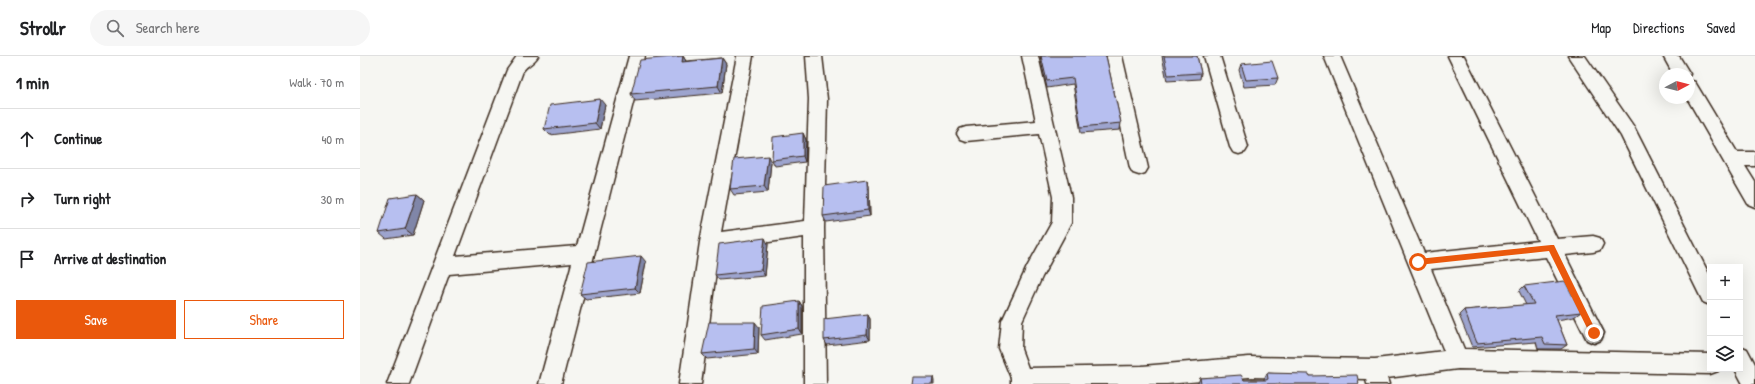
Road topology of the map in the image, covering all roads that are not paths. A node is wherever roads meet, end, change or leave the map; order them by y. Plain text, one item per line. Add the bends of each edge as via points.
1 (530, 56) edge
2 (637, 56) edge
3 (745, 56) edge
4 (814, 56) edge
5 (1030, 56) edge
6 (1114, 56) edge
7 (1212, 56) edge
8 (1332, 56) edge
9 (1456, 56) edge
10 (1576, 56) edge
11 (1672, 56) edge
12 (1679, 68) edge
13 (1695, 96) edge
14 (1046, 127) junction
15 (966, 134) dead end
16 (1239, 147) dead end
17 (1732, 159) junction
18 (1755, 159) edge
19 (1139, 168) dead end
20 (1755, 199) edge
21 (814, 228) junction
22 (710, 242) junction
23 (1593, 244) dead end
24 (1551, 248) junction
25 (584, 254) junction
26 (1418, 262) junction
27 (442, 266) junction
28 (1707, 290) edge
29 (1594, 333) dead end
30 (1458, 359) junction
31 (1707, 364) edge
32 (1743, 364) edge
33 (1251, 376) edge
34 (1377, 377) edge
35 (1142, 380) edge
36 (1022, 381) edge
37 (398, 384) edge
38 (550, 384) edge
39 (690, 384) edge
40 (815, 384) edge
41 (1754, 384) edge

1 - 27 street via 521,61 515,70
2 - 25 street
3 - 22 street
4 - 21 street via 818,99
5 - 14 street
6 - 19 street
7 - 16 street
8 - 26 street
9 - 24 street
10 - 28 street via 1628,132
11 - 12 street
13 - 17 street
14 - 15 street
14 - 36 street via 1062,197 1061,223 1012,321 1010,349
17 - 18 street
17 - 20 street
21 - 22 street
21 - 40 street
22 - 39 street
23 - 24 street
24 - 26 street
24 - 29 street
25 - 27 street
25 - 38 street
26 - 30 street
27 - 37 street
30 - 31 street
30 - 34 street
32 - 41 street
33 - 34 street
33 - 35 street
35 - 36 street

